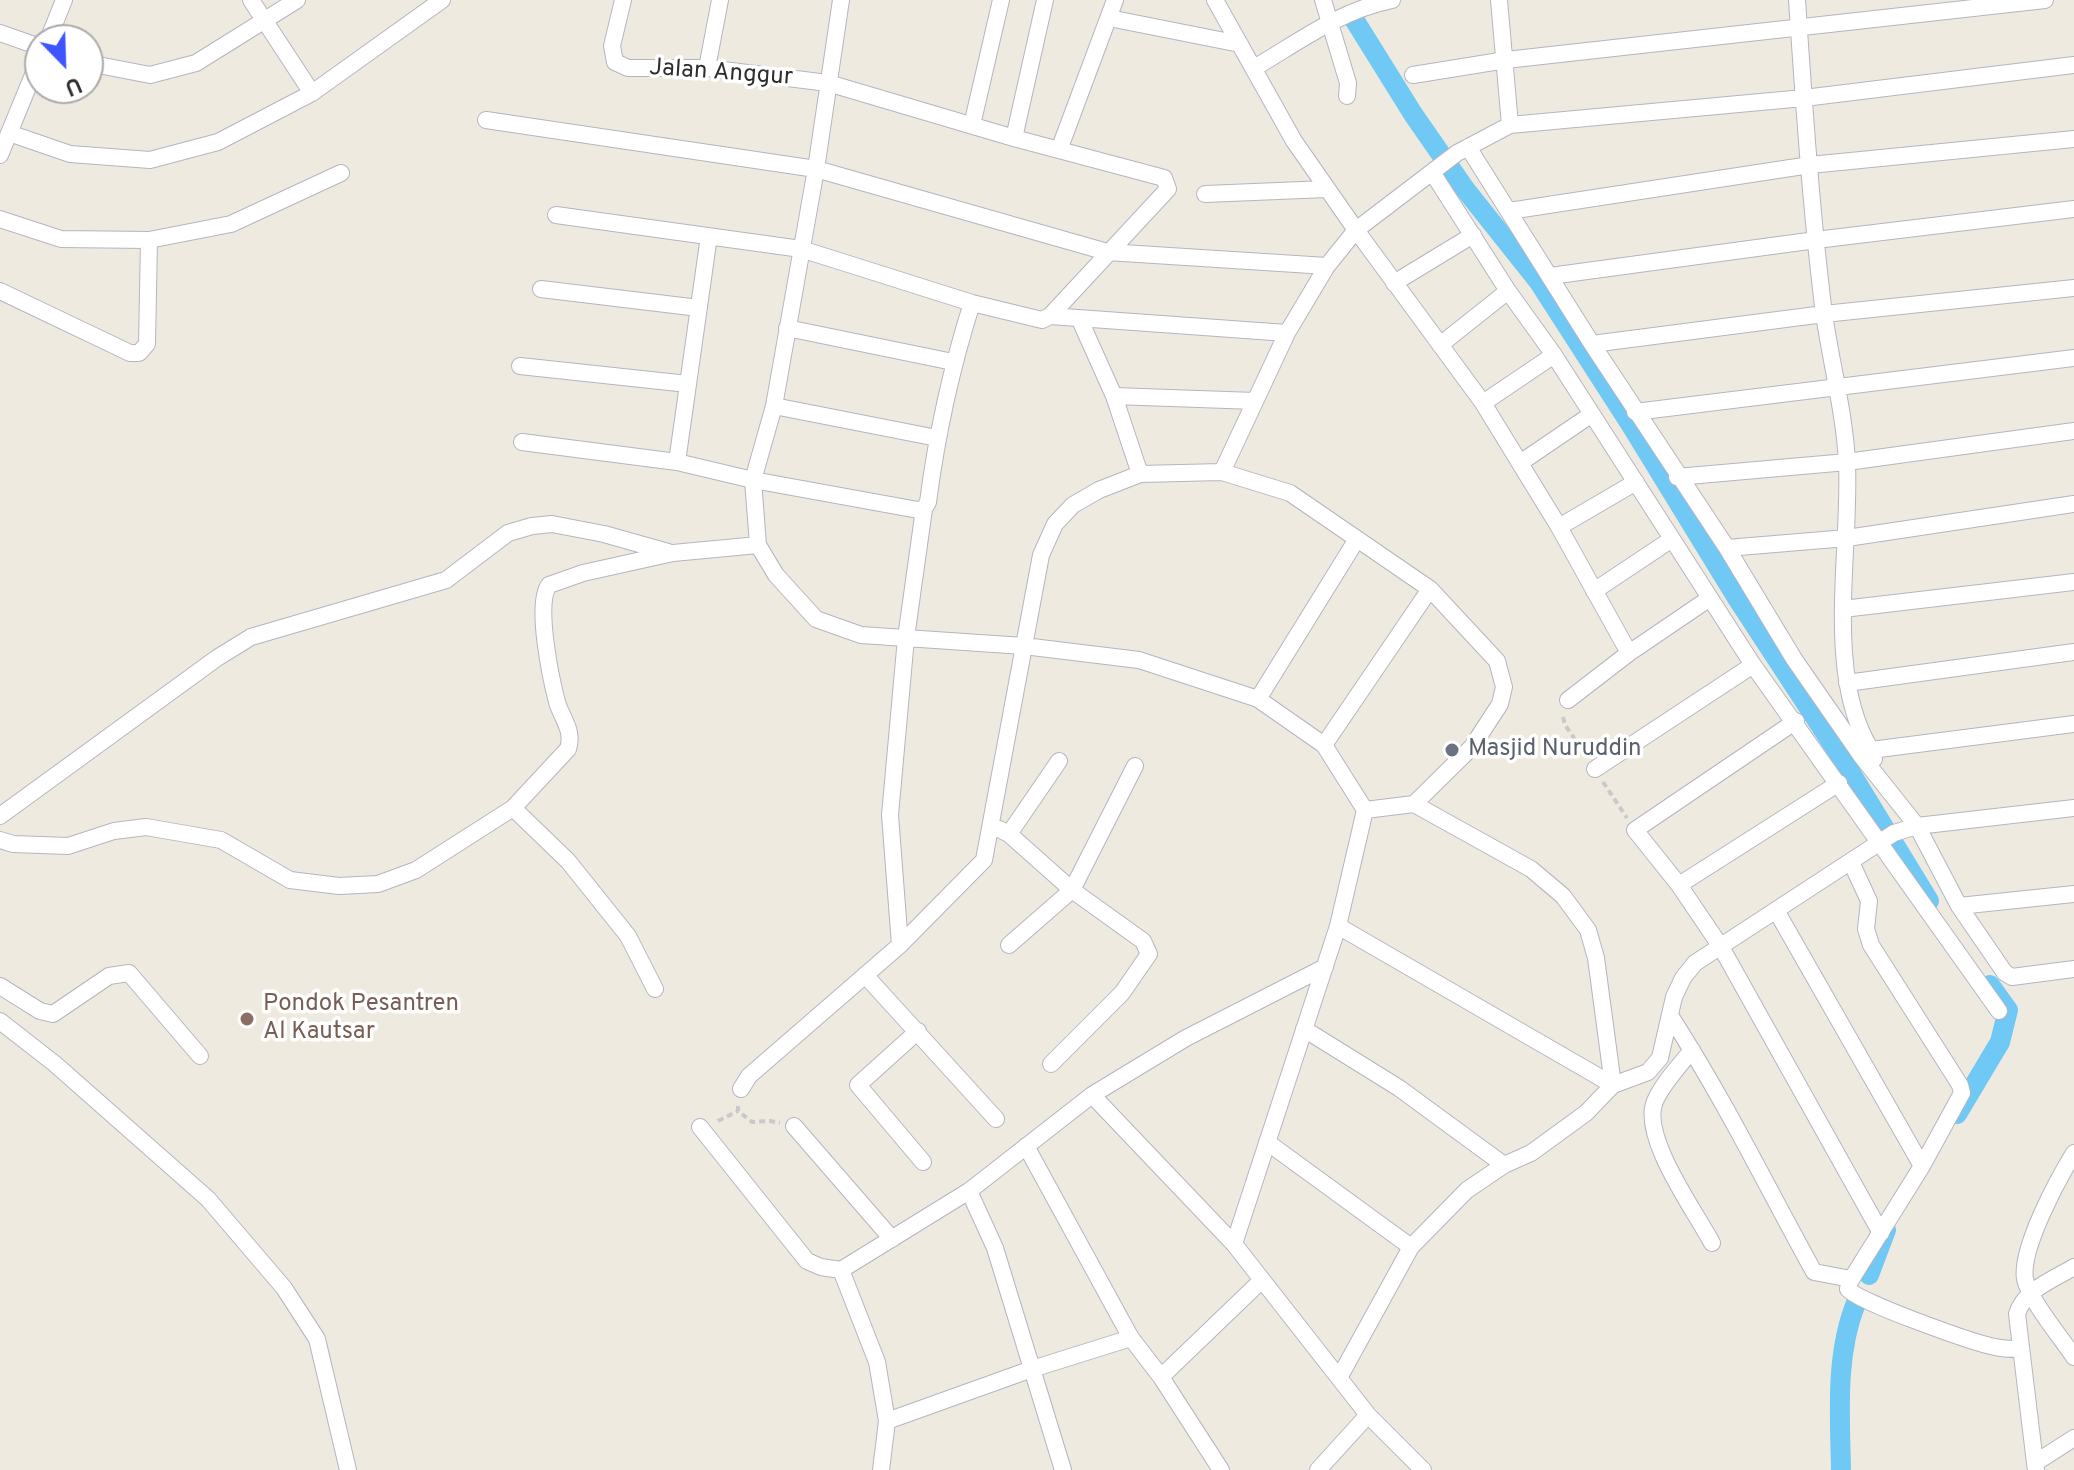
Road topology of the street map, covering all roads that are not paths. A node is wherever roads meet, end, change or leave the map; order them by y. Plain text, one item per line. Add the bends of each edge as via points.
1 (64, 0) edge
2 (251, 0) edge
3 (297, 0) edge
4 (442, 0) edge
5 (623, 0) edge
6 (720, 0) edge
7 (841, 0) edge
8 (1001, 0) edge
9 (1045, 0) edge
10 (1115, 0) edge
11 (1216, 0) edge
12 (1323, 0) edge
13 (1392, 0) edge
14 (1499, 0) edge
15 (1797, 0) edge
16 (2045, 0) edge
17 (1109, 18) junction
18 (265, 21) junction
19 (54, 24) edge
20 (1328, 24) junction
21 (1799, 27) junction
22 (0, 33) edge
23 (24, 41) edge
24 (1240, 44) junction
25 (1506, 60) junction
26 (2074, 65) edge
27 (104, 66) edge
28 (707, 68) junction
29 (1254, 68) junction
30 (1413, 75) dead end
31 (828, 83) junction
32 (312, 93) junction
33 (1347, 96) dead end
34 (24, 97) edge
35 (1804, 98) junction
36 (486, 120) dead end
37 (972, 125) junction
38 (1510, 125) junction
39 (9, 133) junction
40 (1014, 138) junction
41 (2074, 139) edge
42 (1059, 150) junction
43 (1463, 150) junction
44 (0, 155) edge
45 (1810, 165) junction
46 (816, 169) junction
47 (1435, 169) junction
48 (341, 173) dead end
49 (1327, 189) junction
50 (1205, 194) dead end
51 (2074, 209) edge
52 (1509, 211) junction
53 (556, 215) dead end
54 (0, 219) edge
55 (1356, 230) junction
56 (1473, 235) junction
57 (709, 236) junction
58 (149, 240) junction
59 (1816, 240) junction
60 (801, 249) junction
61 (1107, 252) junction
62 (1327, 266) junction
63 (1550, 276) junction
64 (1394, 283) junction
65 (2074, 288) edge
66 (541, 289) dead end
67 (0, 291) edge
68 (1508, 291) junction
69 (972, 303) junction
70 (699, 308) junction
71 (1824, 314) junction
72 (1050, 316) junction
73 (1079, 318) junction
74 (787, 328) junction
75 (1287, 333) junction
76 (1592, 344) junction
77 (1440, 345) junction
78 (1554, 355) junction
79 (2074, 358) edge
80 (953, 362) junction
81 (520, 366) dead end
82 (688, 384) junction
83 (1835, 388) junction
84 (1114, 396) junction
85 (1255, 401) junction
86 (1483, 403) junction
87 (774, 406) junction
88 (1635, 412) junction
89 (1592, 414) junction
90 (2074, 431) edge
91 (937, 438) junction
92 (522, 442) dead end
93 (677, 462) junction
94 (1847, 462) junction
95 (1520, 463) junction
96 (1222, 472) junction
97 (1140, 474) junction
98 (1677, 477) junction
99 (753, 480) junction
100 (1636, 482) junction
101 (2074, 504) edge
102 (924, 509) junction
103 (1559, 527) junction
104 (1847, 538) junction
105 (1357, 539) junction
106 (1672, 539) junction
107 (758, 545) junction
108 (1727, 548) junction
109 (673, 553) junction
110 (2074, 582) edge
111 (1430, 589) junction
112 (1594, 591) junction
113 (1710, 598) junction
114 (1843, 609) junction
115 (906, 638) junction
116 (1024, 646) junction
117 (2074, 652) edge
118 (1629, 653) junction
119 (1753, 665) junction
120 (1847, 683) junction
121 (1258, 699) junction
122 (1568, 700) dead end
123 (1796, 721) junction
124 (2074, 724) edge
125 (1324, 745) junction
126 (1871, 750) junction
127 (1059, 761) dead end
128 (1135, 766) dead end
129 (1595, 769) dead end
130 (1839, 783) junction
131 (1888, 788) junction
132 (1414, 804) junction
133 (513, 808) junction
134 (2074, 808) edge
135 (1365, 810) junction
136 (0, 816) edge
137 (990, 825) junction
138 (1917, 826) junction
139 (1009, 834) junction
140 (1887, 839) junction
141 (0, 840) edge
142 (1851, 862) junction
143 (1679, 885) junction
144 (1072, 890) junction
145 (2074, 894) edge
146 (1959, 906) junction
147 (1777, 912) junction
148 (1338, 926) junction
149 (900, 945) junction
150 (1009, 945) dead end
151 (1721, 947) junction
152 (1325, 967) junction
153 (2074, 969) edge
154 (865, 975) junction
155 (0, 986) edge
156 (655, 989) dead end
157 (1999, 1011) dead end
158 (1671, 1017) junction
159 (0, 1021) edge
160 (1304, 1029) junction
161 (918, 1031) junction
162 (1692, 1050) junction
163 (200, 1056) dead end
164 (1051, 1064) dead end
165 (1613, 1085) junction
166 (741, 1089) road end
167 (1092, 1095) junction
168 (996, 1119) dead end
169 (794, 1126) road end
170 (700, 1127) dead end
171 (1267, 1142) junction
172 (1026, 1146) junction
173 (2074, 1153) edge
174 (923, 1162) dead end
175 (1504, 1165) junction
176 (1922, 1166) junction
177 (969, 1191) junction
178 (1881, 1233) junction
179 (892, 1239) junction
180 (1712, 1243) dead end
181 (1234, 1244) junction
182 (1411, 1247) junction
183 (2074, 1267) edge
184 (841, 1270) junction
185 (1851, 1279) junction
186 (1262, 1280) junction
187 (2031, 1293) junction
188 (1131, 1338) junction
189 (2021, 1349) junction
190 (2073, 1355) edge
191 (1032, 1369) junction
192 (1161, 1377) junction
193 (1339, 1378) junction
194 (1368, 1415) junction
195 (887, 1421) junction
196 (2074, 1438) edge
197 (2036, 1466) edge
198 (1414, 1467) edge
199 (348, 1470) edge
200 (881, 1470) edge
201 (1063, 1470) edge
202 (1221, 1470) edge
203 (1318, 1470) edge

1 - 19 street
2 - 18 street
3 - 18 street
4 - 32 street
5 - 28 street, Jalan Anggur via 612,46 615,62 628,68
6 - 28 street
7 - 31 street
8 - 37 street
9 - 40 street
10 - 17 street
11 - 24 street
12 - 20 street
13 - 20 street via 1364,6
14 - 25 street
15 - 21 street
16 - 21 street
17 - 24 street
17 - 42 street
18 - 27 street via 196,63 150,75
18 - 32 street
20 - 29 street
20 - 33 street via 1348,83
21 - 25 street
21 - 35 street
22 - 23 street
24 - 29 street
25 - 30 street
25 - 38 street
26 - 35 street
28 - 31 street, Jalan Anggur
29 - 49 street
31 - 37 street, Jalan Anggur
31 - 46 street
32 - 39 street via 218,142 150,160 70,154
34 - 39 street
35 - 38 street
35 - 45 street
36 - 46 street
37 - 40 street, Jalan Anggur
38 - 43 street
39 - 44 street
40 - 42 street, Jalan Anggur
41 - 45 street
42 - 61 street, Jalan Anggur via 1167,182 1168,189
43 - 47 street
43 - 52 street
45 - 52 street
45 - 59 street
46 - 60 street
46 - 61 street
47 - 55 street
47 - 56 street
48 - 58 street via 231,224
49 - 50 street
49 - 55 street
51 - 59 street
52 - 63 street
53 - 57 street
54 - 58 street via 61,239
55 - 62 street
55 - 64 street
56 - 64 street
56 - 68 street
57 - 60 street
57 - 70 street
58 - 67 street via 147,344 139,353
59 - 63 street
59 - 71 street
60 - 69 street
60 - 74 street
61 - 62 street
61 - 72 street
62 - 75 street
63 - 76 street
64 - 77 street
65 - 71 street
66 - 70 street
68 - 77 street
68 - 78 street
69 - 72 street via 1038,320
69 - 80 street
70 - 82 street
71 - 76 street
71 - 83 street
72 - 73 street
73 - 75 street
73 - 84 street
74 - 80 street
74 - 87 street
75 - 85 street
76 - 88 street
77 - 86 street
78 - 86 street
78 - 89 street
79 - 83 street
80 - 91 street
81 - 82 street
82 - 93 street
83 - 88 street
83 - 94 street
84 - 85 street
84 - 97 street
85 - 96 street
86 - 95 street
87 - 91 street
87 - 99 street
88 - 98 street
89 - 95 street
89 - 100 street
90 - 94 street
91 - 102 street
92 - 93 street
93 - 99 street
94 - 98 street
94 - 104 street
95 - 103 street
96 - 97 street
96 - 105 street via 1290,493
97 - 116 street via 1073,505 1055,524 1041,555
98 - 108 street
99 - 102 street
99 - 107 street
100 - 103 street
100 - 106 street
101 - 104 street
102 - 115 street
103 - 112 street
104 - 108 street
104 - 114 street
105 - 111 street
105 - 121 street
106 - 112 street
106 - 113 street
107 - 109 street
107 - 115 street via 776,575 816,619 861,635
108 - 131 street via 1794,659
109 - 133 street via 583,573 546,589 545,648 571,740 561,758
109 - 136 street via 552,524 508,533 446,580 251,637
110 - 114 street
111 - 125 street
111 - 132 street via 1497,661 1504,687 1500,704 1472,747
112 - 118 street
113 - 118 street
113 - 119 street
114 - 120 street
115 - 116 street
115 - 149 street via 890,815
116 - 121 street via 1139,660
116 - 137 street
117 - 120 street
118 - 122 street
119 - 123 street
119 - 129 street
120 - 126 street via 1858,731
121 - 125 street
123 - 130 street
123 - 143 street via 1635,830
124 - 126 street
125 - 135 street
126 - 131 street
127 - 139 street
128 - 144 street
130 - 140 street
130 - 143 street
131 - 138 street
132 - 135 street
132 - 165 street via 1531,869 1574,909 1588,930 1596,958
133 - 141 street via 416,870 361,886 290,880 221,840 146,827 68,846
133 - 156 street via 568,861 628,936
134 - 138 street
135 - 148 street
137 - 139 street
137 - 149 street via 984,860
138 - 140 street
138 - 146 street
139 - 144 street
140 - 142 street
140 - 157 street
142 - 147 street
142 - 176 street via 1869,901 1866,929 1871,945 1962,1089
143 - 151 street
144 - 150 street
144 - 164 street via 1143,941 1149,954 1122,993
145 - 146 street
146 - 153 street via 2008,976
147 - 151 street
147 - 176 street
148 - 152 street
148 - 165 street
149 - 154 street
151 - 158 street via 1700,958 1683,978
151 - 178 street
152 - 160 street
152 - 167 street via 1186,1038
154 - 161 street
154 - 166 street via 749,1076
155 - 163 street via 53,1014 109,976 129,973
158 - 162 street
158 - 165 street via 1656,1064
159 - 199 street via 208,1199 284,1288 317,1339
160 - 171 street
160 - 175 street via 1399,1088
161 - 168 street
161 - 174 street via 858,1085
162 - 180 street via 1656,1100 1651,1122 1660,1150
162 - 185 street via 1814,1272
165 - 175 street via 1586,1113 1531,1153
167 - 172 street
167 - 181 street
169 - 179 street
170 - 184 street via 807,1261
171 - 181 street
171 - 182 street
172 - 177 street
172 - 188 street
173 - 187 street via 2034,1233 2025,1272
175 - 182 street via 1467,1190
176 - 178 street
177 - 179 street
177 - 191 street via 995,1248
178 - 185 street
179 - 184 street
181 - 186 street
182 - 193 street
183 - 187 street
184 - 195 street via 877,1362
185 - 189 street via 1853,1295 1991,1346
186 - 192 street
186 - 193 street
187 - 189 street via 2017,1314
187 - 190 street
188 - 191 street
188 - 192 street
189 - 197 street
191 - 195 street
191 - 201 street
192 - 202 street
193 - 194 street
194 - 198 street
194 - 203 street
195 - 200 street
196 - 197 street

